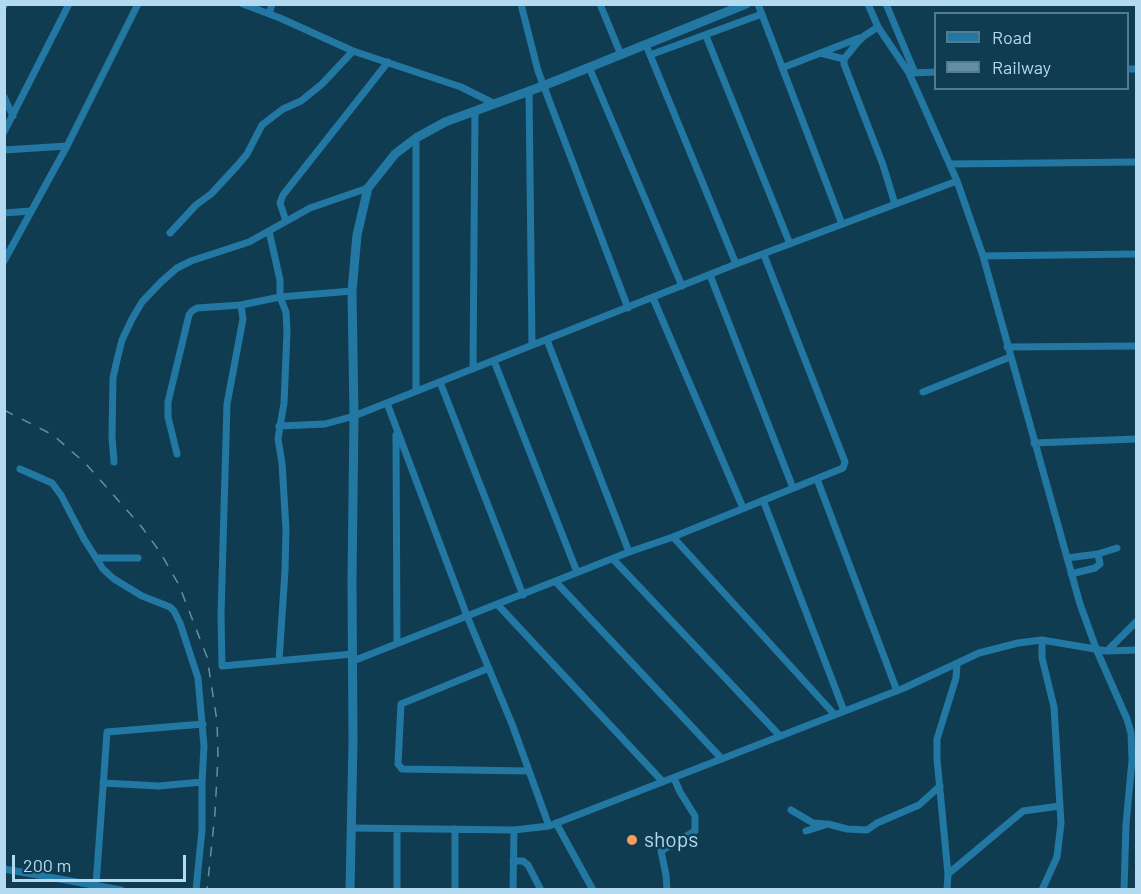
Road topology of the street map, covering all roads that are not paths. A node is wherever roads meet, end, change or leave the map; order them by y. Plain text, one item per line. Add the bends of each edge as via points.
1 (69, 4) edge
2 (138, 4) edge
3 (243, 4) edge
4 (272, 4) edge
5 (522, 4) edge
6 (600, 4) edge
7 (746, 4) edge
8 (758, 4) edge
9 (868, 4) edge
10 (886, 4) edge
11 (269, 14) junction
12 (762, 14) junction
13 (878, 27) junction
14 (706, 36) junction
15 (864, 36) junction
16 (646, 45) junction
17 (353, 51) junction
18 (820, 53) junction
19 (621, 55) junction
20 (650, 55) junction
21 (844, 59) junction
22 (388, 62) junction
23 (589, 67) junction
24 (782, 68) junction
25 (934, 72) edge
26 (912, 73) junction
27 (543, 86) junction
28 (529, 90) junction
29 (4, 97) edge
30 (493, 103) junction
31 (475, 111) junction
32 (13, 116) junction
33 (4, 132) edge
34 (416, 138) junction
35 (67, 146) junction
36 (4, 150) edge
37 (1137, 162) edge
38 (950, 164) junction
39 (957, 181) junction
40 (368, 188) junction
41 (895, 204) junction
42 (31, 211) junction
43 (4, 213) edge
44 (286, 221) junction
45 (842, 224) junction
46 (269, 231) junction
47 (170, 233) dead end
48 (790, 244) junction
49 (1137, 254) edge
50 (764, 255) junction
51 (983, 256) junction
52 (4, 261) edge
53 (736, 264) junction
54 (710, 275) junction
55 (682, 286) junction
56 (352, 291) junction
57 (280, 297) junction
58 (653, 298) junction
59 (241, 305) junction
60 (628, 308) junction
61 (547, 340) junction
62 (532, 345) junction
63 (1137, 346) edge
64 (1007, 347) junction
65 (1010, 357) junction
66 (494, 361) junction
67 (472, 369) junction
68 (440, 382) junction
69 (416, 392) junction
70 (924, 392) dead end
71 (387, 403) junction
72 (354, 416) junction
73 (279, 426) junction
74 (396, 429) junction
75 (1137, 439) edge
76 (1034, 442) junction
77 (177, 454) dead end
78 (114, 462) dead end
79 (20, 469) dead end
80 (817, 479) junction
81 (793, 488) junction
82 (763, 500) junction
83 (743, 507) junction
84 (673, 537) junction
85 (1117, 548) dead end
86 (629, 552) junction
87 (1098, 554) junction
88 (96, 558) junction
89 (138, 558) dead end
90 (1067, 558) junction
91 (613, 560) junction
92 (577, 572) junction
93 (1071, 574) junction
94 (556, 582) junction
95 (523, 595) junction
96 (498, 605) junction
97 (467, 616) junction
98 (1137, 622) edge
99 (1042, 640) junction
100 (397, 643) junction
101 (1137, 650) edge
102 (1096, 651) junction
103 (1107, 651) junction
104 (353, 658) junction
105 (279, 661) junction
106 (957, 665) junction
107 (489, 669) junction
108 (897, 691) junction
109 (844, 711) junction
110 (835, 715) junction
111 (1137, 718) edge
112 (1127, 719) junction
113 (203, 724) junction
114 (780, 736) junction
115 (723, 759) junction
116 (529, 771) junction
117 (674, 778) junction
118 (202, 782) junction
119 (663, 782) junction
120 (103, 783) junction
121 (940, 786) junction
122 (1133, 790) edge
123 (1060, 806) junction
124 (791, 810) dead end
125 (828, 824) junction
126 (552, 825) junction
127 (352, 828) junction
128 (397, 829) junction
129 (455, 829) junction
130 (514, 830) junction
131 (806, 831) dead end
132 (513, 861) junction
133 (4, 869) edge
134 (948, 874) junction
135 (99, 887) edge
136 (121, 890) edge
137 (196, 890) edge
138 (350, 890) edge
139 (397, 890) edge
140 (455, 890) edge
141 (513, 890) edge
142 (540, 890) edge
143 (593, 890) edge
144 (667, 890) edge
145 (947, 890) edge
146 (1042, 890) edge
147 (1124, 890) edge

1 - 32 street
2 - 35 street
3 - 11 street
4 - 11 street
5 - 27 street
6 - 19 street
7 - 16 street
8 - 12 street
9 - 13 street
10 - 26 street
11 - 17 street
12 - 14 street
12 - 24 street
13 - 15 street
13 - 26 street
14 - 20 street
14 - 48 street
15 - 18 street
15 - 21 street
16 - 19 street
16 - 20 street
17 - 22 street
17 - 47 street via 322,84 262,125 237,166
18 - 21 street
18 - 24 street
19 - 23 street
20 - 53 street
21 - 41 street
22 - 30 street via 461,87
22 - 44 street via 283,195 280,202
23 - 27 street
23 - 55 street
24 - 45 street
25 - 26 street
26 - 38 street
27 - 28 street
27 - 60 street
28 - 30 street
28 - 62 street
29 - 32 street
30 - 31 street
31 - 34 street
31 - 67 street
32 - 33 street
34 - 40 street via 395,154
34 - 69 street
35 - 36 street
35 - 42 street
37 - 38 street
38 - 39 street
39 - 41 street
39 - 51 street
40 - 44 street via 310,208
40 - 56 street via 357,235
41 - 45 street
42 - 43 street
42 - 52 street
44 - 46 street
45 - 48 street
46 - 57 street
46 - 78 street via 177,268 142,302 122,340 113,378
48 - 50 street
49 - 51 street
50 - 53 street
50 - 80 street via 845,462 843,468
51 - 64 street
53 - 54 street
54 - 55 street
54 - 81 street
55 - 58 street
56 - 57 street
56 - 72 street
57 - 59 street
57 - 73 street via 287,332 284,404
58 - 60 street
58 - 83 street
59 - 77 street via 197,308 189,315 168,402
59 - 105 street via 243,318 227,404 222,666
60 - 61 street
61 - 62 street
61 - 86 street
62 - 66 street
63 - 64 street
64 - 65 street
65 - 70 street
65 - 76 street
66 - 67 street
66 - 92 street
67 - 68 street
68 - 69 street
68 - 95 street
69 - 71 street
71 - 72 street
71 - 74 street
72 - 73 street via 325,424
72 - 104 street
73 - 105 street via 286,529
74 - 97 street
74 - 100 street
75 - 76 street
76 - 90 street
79 - 88 street via 52,483
80 - 81 street
80 - 108 street
81 - 82 street
82 - 83 street
82 - 109 street
83 - 84 street
84 - 86 street
84 - 110 street
85 - 87 street
86 - 91 street
87 - 90 street
87 - 93 street via 1100,564 1095,568
88 - 89 street
88 - 113 street via 114,579 174,611 198,678
90 - 93 street
91 - 92 street
91 - 114 street
92 - 94 street
93 - 102 street
94 - 95 street
94 - 115 street
95 - 96 street
96 - 97 street
96 - 119 street
97 - 100 street
97 - 107 street
98 - 103 street
99 - 102 street
99 - 106 street via 979,653
99 - 123 street via 1042,658 1054,707
100 - 104 street
101 - 103 street
102 - 103 street
102 - 112 street
104 - 105 street
104 - 127 street
106 - 108 street
106 - 121 street via 937,739
107 - 116 street
107 - 116 street via 400,704 398,764 402,769
108 - 109 street
109 - 110 street
110 - 114 street
111 - 112 street
112 - 122 street
113 - 118 street
113 - 120 street via 107,732
114 - 115 street
115 - 117 street
116 - 126 street
117 - 119 street
117 - 144 street via 695,816 695,831 661,850
118 - 120 street via 159,786
118 - 137 street
119 - 126 street
120 - 135 street
121 - 125 street via 919,805 867,830
121 - 134 street
122 - 147 street
123 - 134 street via 1023,811
123 - 146 street via 1057,857
124 - 125 street via 813,823
125 - 131 street
126 - 130 street
126 - 143 street
127 - 128 street
127 - 138 street
128 - 129 street
128 - 139 street
129 - 130 street
129 - 140 street
130 - 132 street
132 - 141 street
132 - 142 street via 528,865
133 - 135 street
134 - 145 street
135 - 136 street

